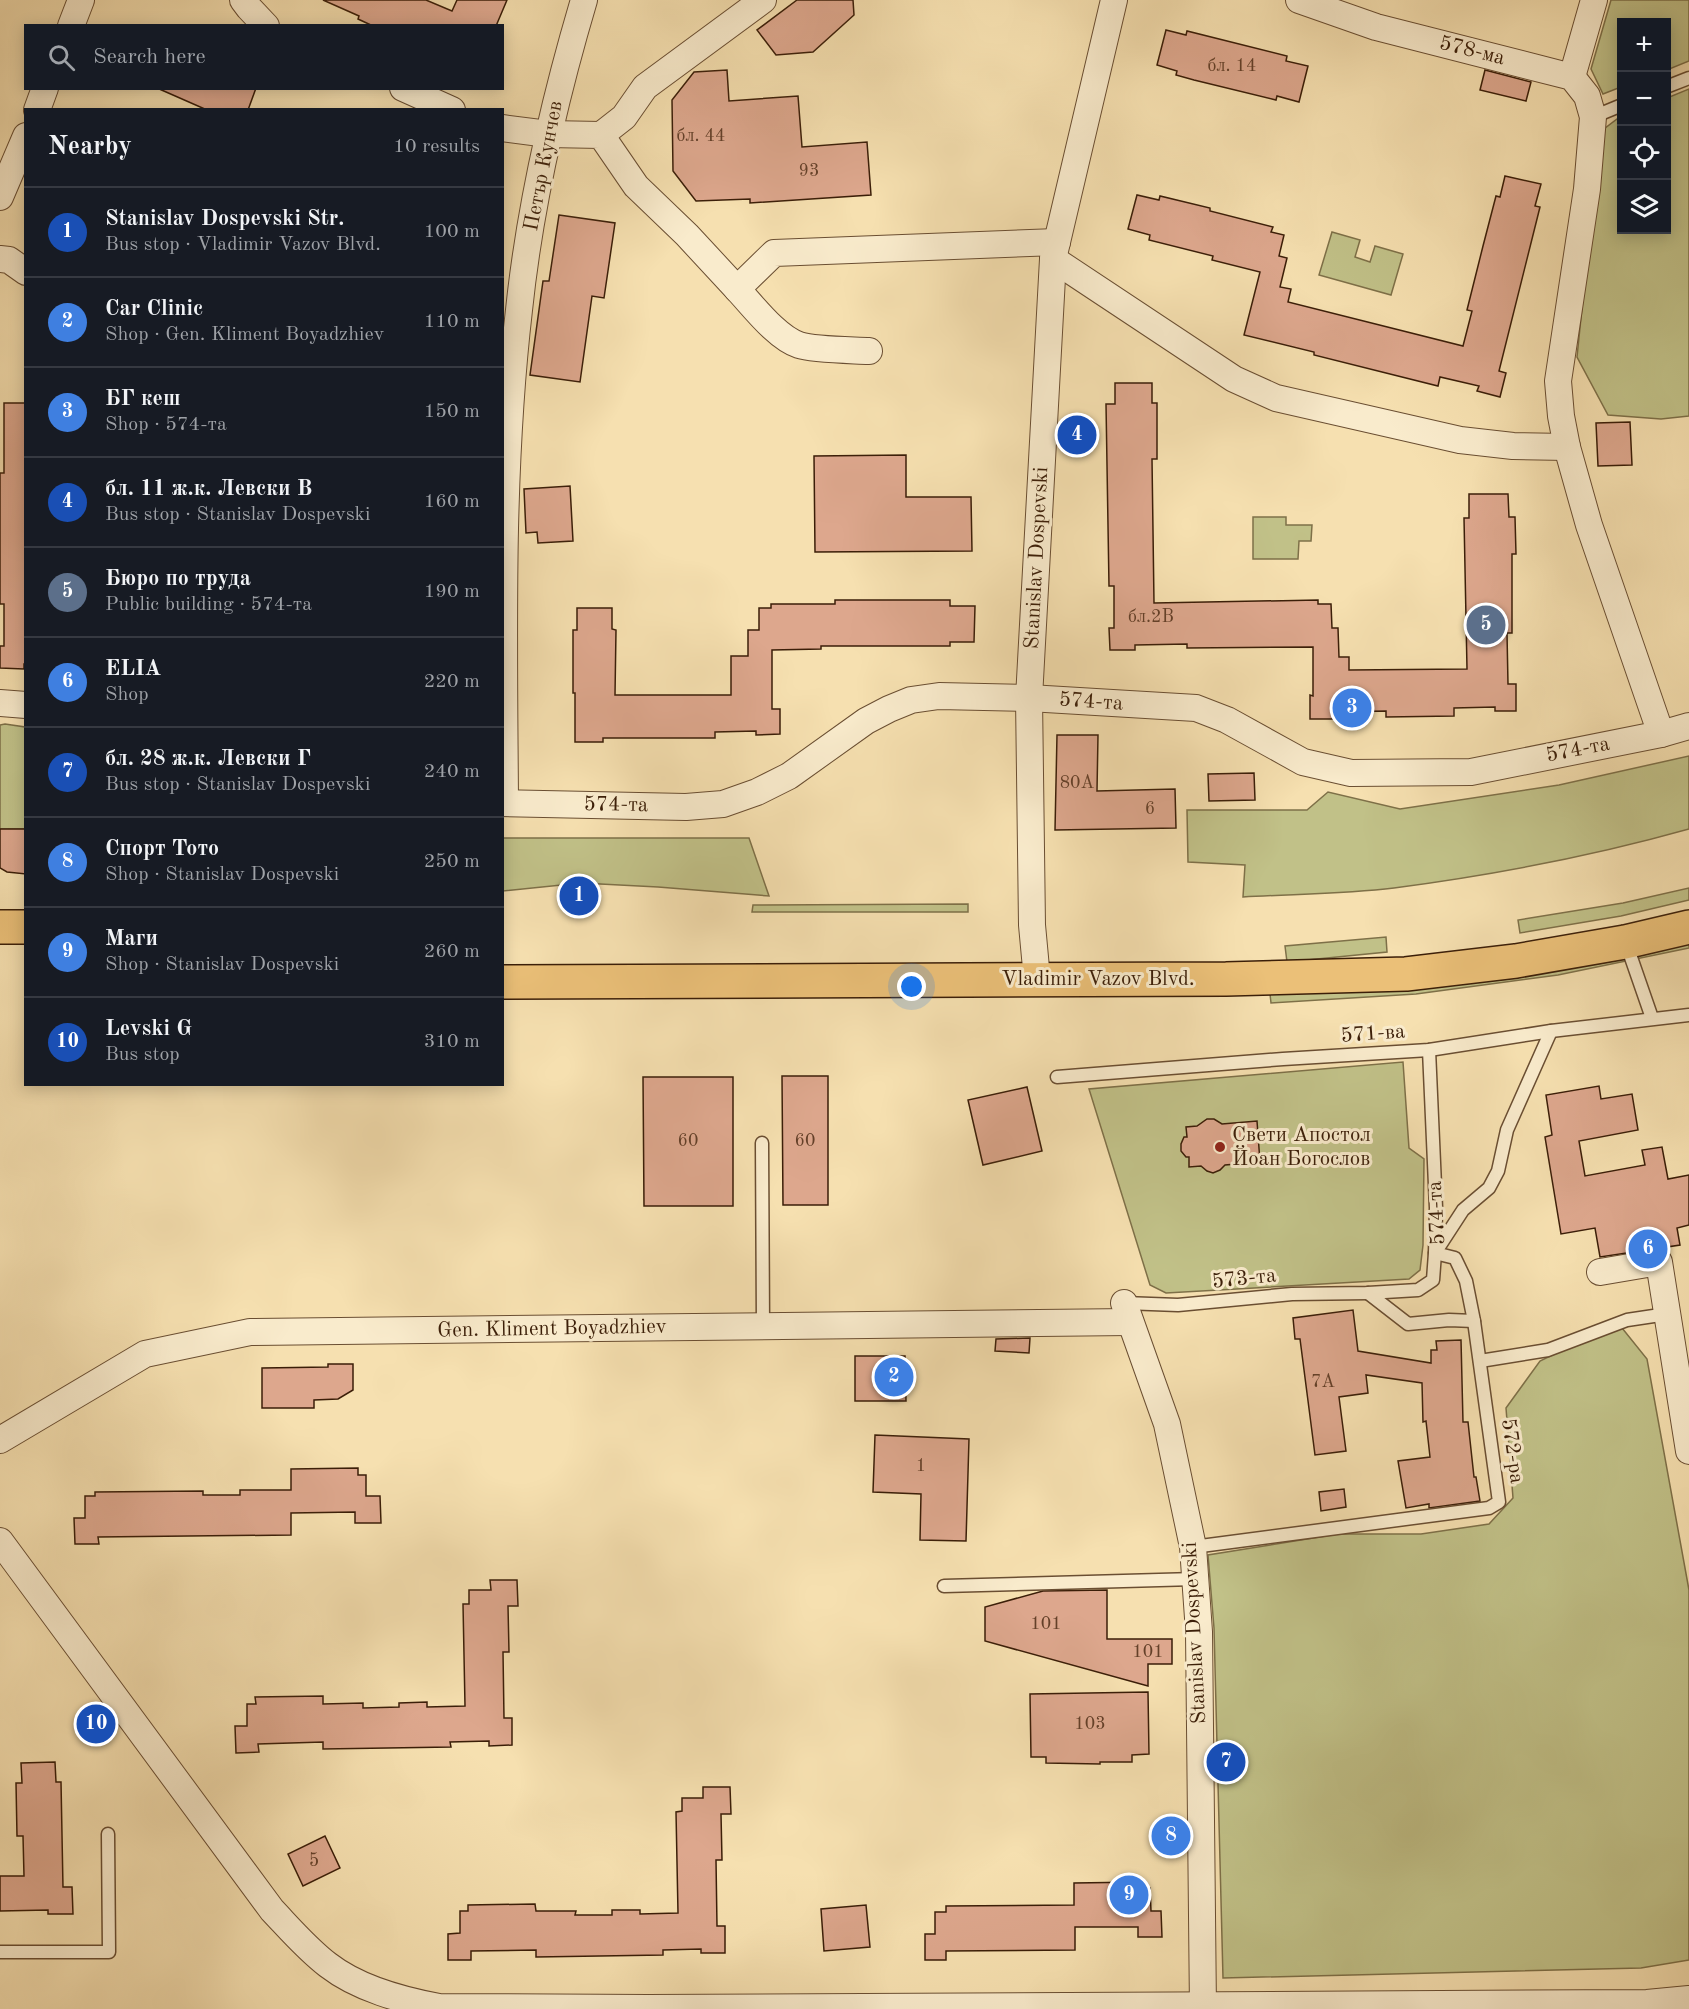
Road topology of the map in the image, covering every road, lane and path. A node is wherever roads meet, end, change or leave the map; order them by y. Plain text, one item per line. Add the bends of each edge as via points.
1 (81, 0) edge
2 (243, 0) edge
3 (584, 0) edge
4 (763, 0) edge
5 (1114, 0) edge
6 (1299, 0) edge
7 (1594, 0) edge
8 (72, 24) edge
9 (264, 24) edge
10 (1572, 77) junction
11 (1689, 78) edge
12 (1671, 85) edge
13 (44, 90) edge
14 (407, 90) edge
15 (1617, 107) edge
16 (38, 108) edge
17 (448, 108) edge
18 (1593, 117) junction
19 (504, 128) edge
20 (548, 134) junction
21 (601, 135) junction
22 (24, 141) edge
23 (0, 197) edge
24 (1055, 250) junction
25 (0, 259) edge
26 (24, 271) edge
27 (737, 289) junction
28 (870, 351) dead end
29 (1567, 447) junction
30 (504, 493) edge
31 (1029, 698) junction
32 (0, 703) edge
33 (24, 705) edge
34 (1689, 726) edge
35 (1660, 734) junction
36 (504, 803) edge
37 (0, 927) edge
38 (24, 927) edge
39 (1689, 927) edge
40 (1625, 942) junction
41 (1037, 979) junction
42 (504, 981) edge
43 (1689, 1015) edge
44 (1652, 1018) junction
45 (1551, 1031) junction
46 (1430, 1050) junction
47 (1057, 1077) dead end
48 (762, 1143) dead end
49 (1435, 1253) junction
50 (1599, 1272) dead end
51 (1368, 1293) junction
52 (1127, 1313) junction
53 (1667, 1314) junction
54 (1474, 1321) junction
55 (763, 1326) junction
56 (1480, 1361) junction
57 (0, 1440) edge
58 (1689, 1451) edge
59 (0, 1541) edge
60 (1193, 1547) junction
61 (1195, 1579) junction
62 (944, 1586) dead end
63 (108, 1834) dead end
64 (0, 1952) edge
65 (1689, 1999) edge
66 (1203, 2007) edge
67 (468, 2008) edge

1 - 8 street
2 - 9 street
3 - 20 street, Петър Кунчев
4 - 21 street via 645,87 624,117
5 - 24 street, Stanislav Dospevski
6 - 10 street, 578-ма via 1376,27
7 - 10 street
10 - 18 street via 1587,96
11 - 12 lane
13 - 16 street
14 - 17 street
15 - 18 lane
18 - 29 street via 1587,189 1558,381
19 - 20 street
20 - 21 street
20 - 30 street, Петър Кунчев via 519,308
21 - 27 street via 636,186
22 - 23 street
24 - 27 street via 774,252
24 - 29 street via 1234,379 1276,398 1461,440
24 - 31 street, Stanislav Dospevski
25 - 26 street via 9,260
27 - 28 street via 790,341 801,346
29 - 35 street via 1589,525
30 - 36 street, Петър Кунчев
31 - 35 street, 574-та via 1196,708 1227,720 1303,762 1351,773 1471,772
31 - 36 street, 574-та via 939,696 911,700 866,722 789,776 723,804 686,807
31 - 41 street, Stanislav Dospevski via 1032,925
32 - 33 street
34 - 35 street, 574-та
37 - 38 main road
39 - 40 main road, Vladimir Vazov Blvd.
40 - 41 main road, Vladimir Vazov Blvd. via 1516,961 1406,974
40 - 44 lane
41 - 42 main road, Vladimir Vazov Blvd.
43 - 44 lane, 571-ва
44 - 45 lane, 571-ва
45 - 46 lane, 571-ва
45 - 49 lane via 1507,1130 1494,1179 1463,1210
46 - 47 lane, 571-ва
46 - 49 lane, 574-та
48 - 55 lane
49 - 51 lane, 573-та via 1433,1280 1418,1290
49 - 54 lane, 574-та via 1455,1258 1466,1281
50 - 53 street via 1659,1262
51 - 52 lane, 573-та via 1292,1294
51 - 54 lane via 1408,1324
52 - 55 street, Gen. Kliment Boyadzhiev
52 - 60 street, Stanislav Dospevski via 1167,1424
53 - 56 lane via 1627,1320 1548,1350
53 - 58 street
54 - 56 lane, 574-та
55 - 57 street, Gen. Kliment Boyadzhiev via 250,1332 145,1354
56 - 60 lane, 572-ра via 1499,1502 1495,1506
59 - 67 street via 272,1911 301,1941 329,1966 363,1985 405,2001
60 - 61 street, Stanislav Dospevski
61 - 62 lane
61 - 66 street, Stanislav Dospevski
63 - 64 lane via 109,1953
65 - 66 street via 1647,2003
66 - 67 street

